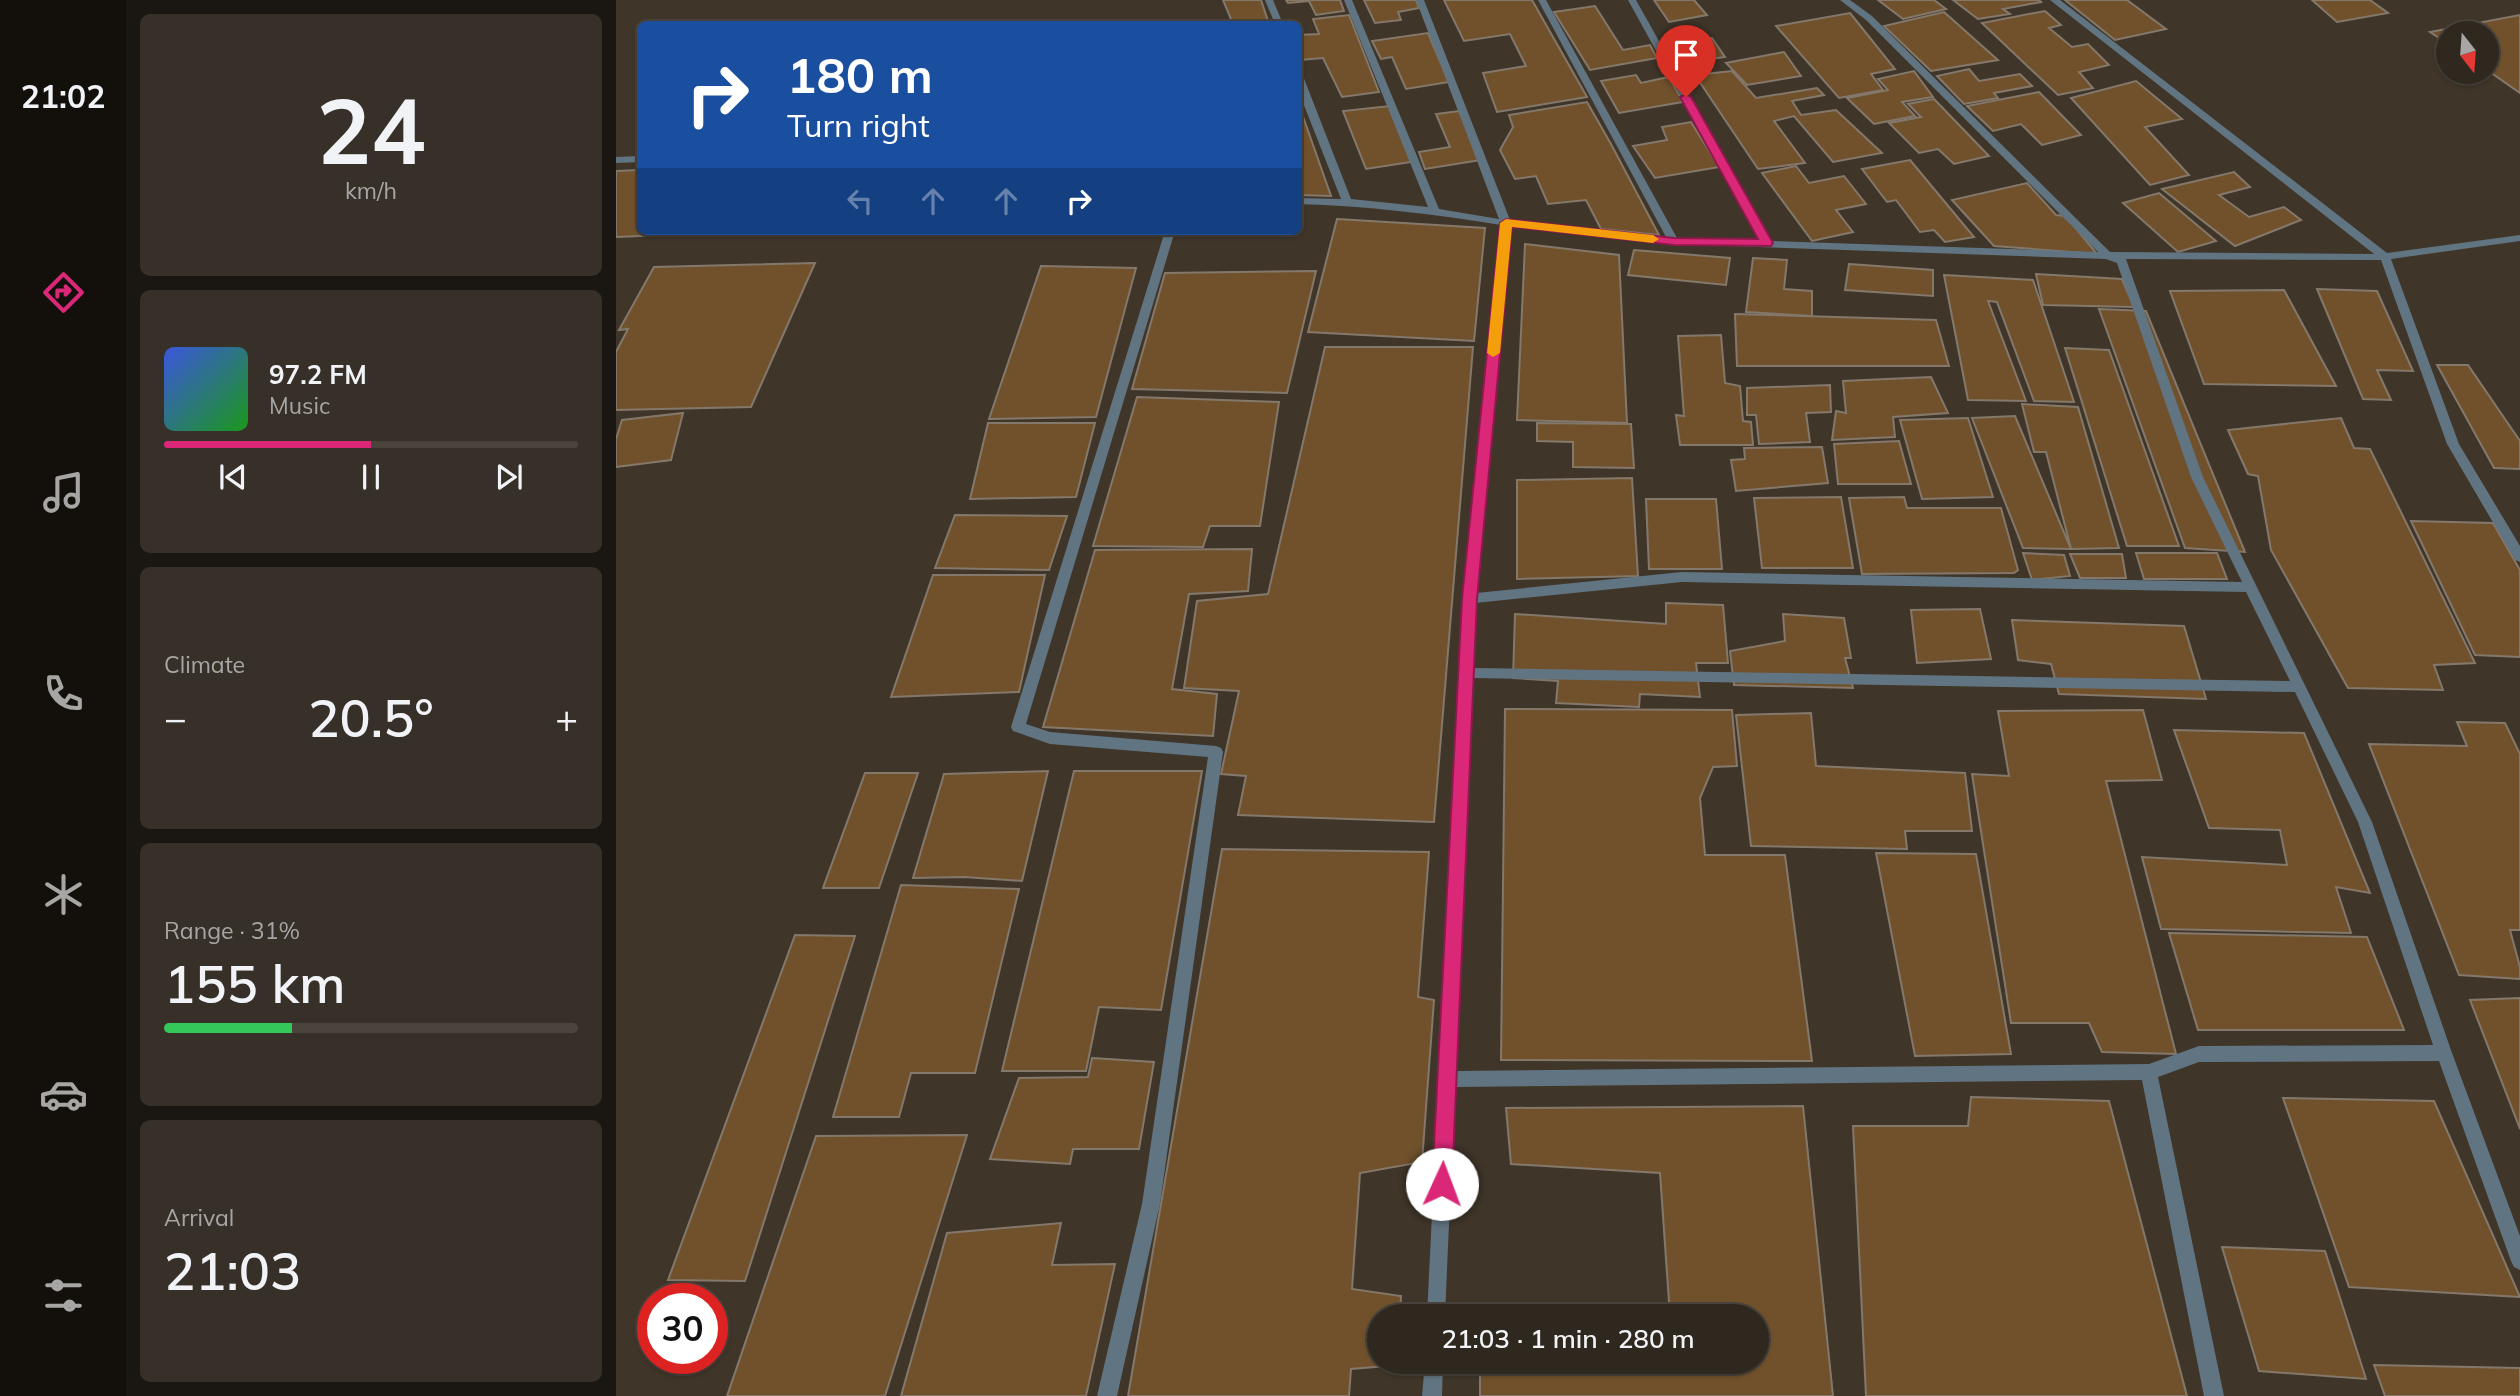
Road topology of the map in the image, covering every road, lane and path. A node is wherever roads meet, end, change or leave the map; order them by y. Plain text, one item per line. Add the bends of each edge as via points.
1 (1269, 0) edge
2 (1348, 0) edge
3 (1420, 0) edge
4 (1542, 0) edge
5 (1632, 0) edge
6 (1844, 0) edge
7 (2054, 0) edge
8 (1278, 21) edge
9 (1302, 86) edge
10 (637, 159) edge
11 (616, 160) edge
12 (1302, 201) edge
13 (1347, 202) junction
14 (1435, 211) junction
15 (1506, 223) junction
16 (1169, 235) edge
17 (2520, 238) edge
18 (1674, 241) junction
19 (1767, 243) junction
20 (2107, 255) junction
21 (2385, 257) junction
22 (2520, 557) edge
23 (2250, 587) junction
24 (1469, 599) junction
25 (1465, 673) junction
26 (2299, 687) junction
27 (2444, 1053) junction
28 (2149, 1072) junction
29 (1447, 1079) junction
30 (2520, 1261) edge
31 (1437, 1304) edge
32 (1434, 1374) edge
33 (1107, 1396) edge
34 (1433, 1396) edge
35 (2214, 1396) edge

1 - 8 street
2 - 14 street
3 - 15 street
4 - 18 street
5 - 19 street
6 - 20 street via 1869,18
7 - 21 street
9 - 13 street
10 - 11 street
12 - 13 street
13 - 14 street
14 - 15 street
15 - 18 street
15 - 24 street
16 - 33 street via 1018,727 1050,738 1216,752 1151,1204
17 - 21 street
18 - 19 street
19 - 20 street
20 - 21 street
20 - 23 street via 2122,261 2197,477
21 - 22 street via 2453,444
23 - 24 street via 1682,577
23 - 26 street
24 - 25 street
25 - 26 street
25 - 29 street
26 - 27 street via 2365,822
27 - 28 street via 2199,1054
27 - 30 street
28 - 29 street
28 - 35 street
29 - 31 street
32 - 34 street

